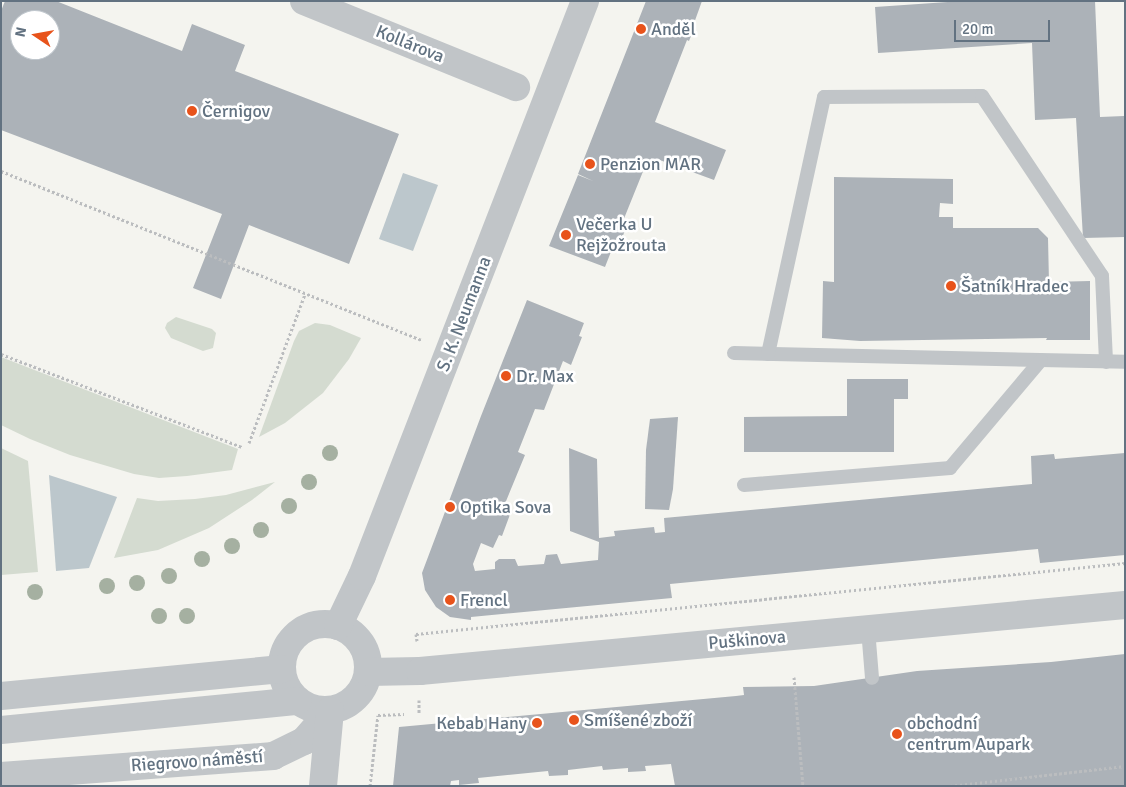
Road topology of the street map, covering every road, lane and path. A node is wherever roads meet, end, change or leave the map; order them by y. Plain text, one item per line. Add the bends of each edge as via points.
1 (304, 1) edge
2 (585, 1) edge
3 (516, 87) dead end
4 (1, 172) edge
5 (305, 294) junction
6 (450, 351) junction
7 (734, 353) dead end
8 (1, 354) edge
9 (768, 354) junction
10 (1040, 360) junction
11 (1106, 362) junction
12 (1125, 362) edge
13 (249, 443) dead end
14 (242, 447) dead end
15 (744, 485) dead end
16 (1125, 563) edge
17 (1125, 605) edge
18 (338, 626) junction
19 (868, 629) junction
20 (416, 634) dead end
21 (282, 669) junction
22 (368, 672) junction
23 (794, 677) dead end
24 (872, 678) dead end
25 (1, 696) edge
26 (298, 701) junction
27 (330, 711) junction
28 (404, 714) dead end
29 (1, 730) edge
30 (1125, 766) edge
31 (1, 776) edge
32 (323, 786) edge
33 (370, 786) edge
34 (803, 786) edge
35 (950, 786) edge

1 - 3 street, Kollárova
2 - 6 street, S. K. Neumanna
4 - 5 path
5 - 6 path
5 - 13 path
6 - 18 street, S. K. Neumanna via 362,576
7 - 9 lane
8 - 14 path
9 - 10 lane
9 - 11 lane via 824,97 982,96 1102,276
10 - 11 lane
10 - 15 lane via 950,468
11 - 12 lane
16 - 20 path
17 - 19 street, Puškinova
18 - 21 street via 324,623 299,632 283,655
18 - 22 street via 360,641 366,653
19 - 22 street, Puškinova via 420,671
19 - 24 lane
21 - 25 street
21 - 26 street via 289,692
22 - 27 street via 360,693 350,703
23 - 34 path
26 - 27 street via 310,708
26 - 29 street
27 - 31 street, Riegrovo náměstí via 304,741 273,756
27 - 32 street
28 - 33 path via 378,715
30 - 35 path

